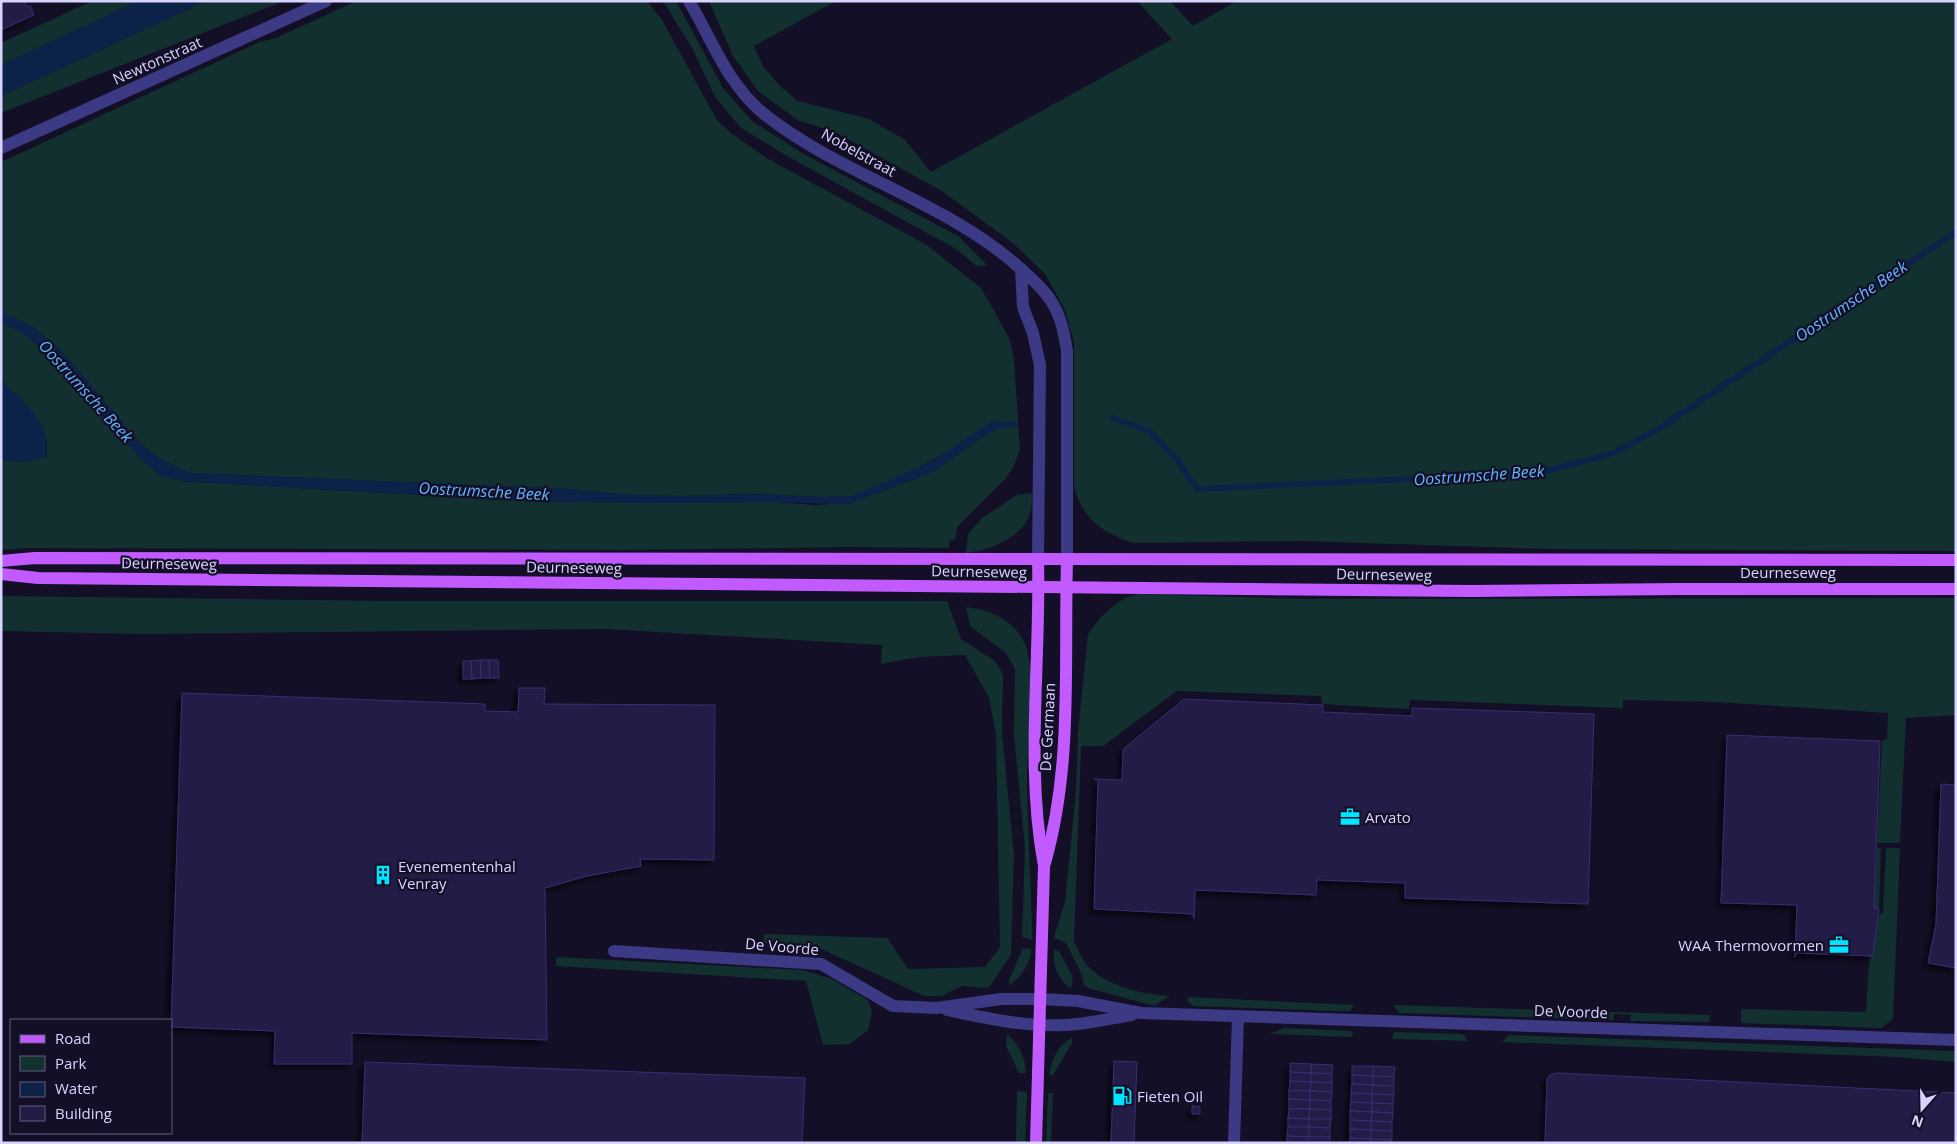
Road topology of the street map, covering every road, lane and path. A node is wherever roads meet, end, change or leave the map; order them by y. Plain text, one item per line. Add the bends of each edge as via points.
1 (326, 1) edge
2 (689, 1) edge
3 (698, 1) edge
4 (709, 34) junction
5 (1, 148) edge
6 (1021, 269) junction
7 (1038, 559) junction
8 (1067, 560) junction
9 (1956, 560) edge
10 (1, 561) edge
11 (1, 574) edge
12 (1039, 588) junction
13 (1066, 588) junction
14 (1956, 589) edge
15 (1044, 866) junction
16 (614, 951) dead end
17 (1041, 999) junction
18 (937, 1008) junction
19 (1141, 1014) junction
20 (1238, 1017) junction
21 (1040, 1024) junction
22 (1956, 1040) edge
23 (1036, 1143) edge
24 (1234, 1143) edge

1 - 5 street, Newtonstraat
2 - 4 street, Nobelstraat
3 - 4 street, Nobelstraat
4 - 6 street, Nobelstraat via 734,82 765,115 821,150 970,230 1002,251
6 - 7 street via 1023,307 1040,365
6 - 8 street, Nobelstraat via 1051,301 1060,317 1067,351
7 - 8 main road, Deurneseweg
7 - 10 main road, Deurneseweg via 35,558
7 - 12 main road, De Germaan
8 - 9 main road, Deurneseweg
8 - 13 main road, De Germaan
11 - 12 main road, Deurneseweg via 38,578
12 - 13 main road, Deurneseweg
12 - 15 main road, De Germaan via 1035,791
13 - 14 main road, Deurneseweg via 1470,591
13 - 15 main road, De Germaan via 1067,652 1060,795 1055,830
15 - 17 main road, De Germaan
16 - 18 street, De Voorde via 822,964 893,1006
17 - 18 street, De Voorde via 1002,999
17 - 19 street, De Voorde via 1078,1001
17 - 21 main road, De Germaan
18 - 21 street, De Voorde via 1001,1021
19 - 20 street, De Voorde
19 - 21 street, De Voorde via 1077,1024
20 - 22 street, De Voorde
20 - 24 street
21 - 23 main road, De Germaan

